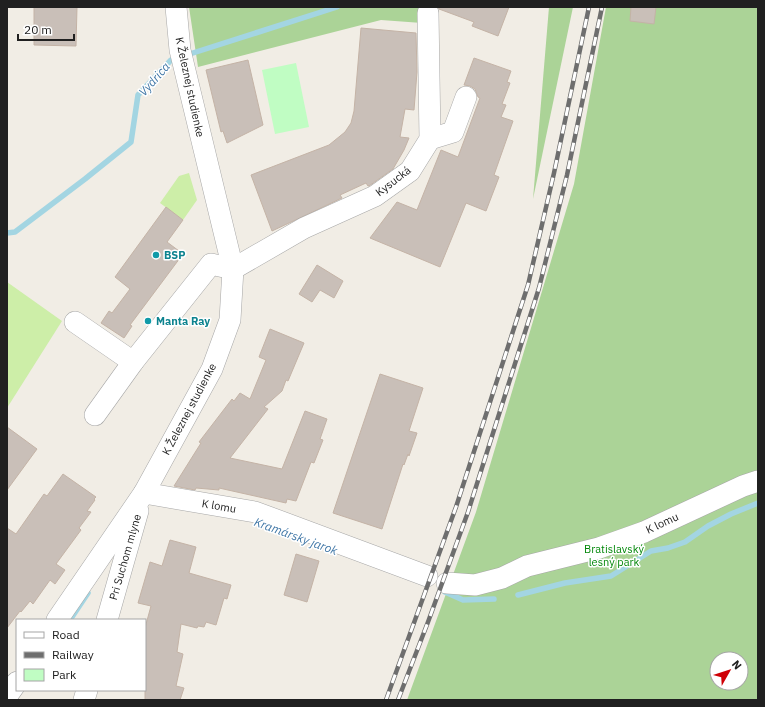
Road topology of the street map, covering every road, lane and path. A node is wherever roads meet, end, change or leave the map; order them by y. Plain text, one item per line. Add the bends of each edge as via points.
1 (176, 7) edge
2 (428, 13) dead end
3 (466, 97) dead end
4 (430, 139) junction
5 (233, 269) junction
6 (75, 322) dead end
7 (133, 362) junction
8 (95, 414) dead end
9 (758, 480) edge
10 (144, 494) junction
11 (427, 576) dead end
12 (447, 583) dead end
13 (58, 619) edge
14 (107, 619) edge
15 (16, 683) edge
16 (7, 696) edge

1 - 5 street, K Železnej studienke via 180,50
2 - 4 street
3 - 4 street via 453,132
4 - 5 street, Kysucká via 410,171 375,196 304,228
5 - 7 street via 211,264
5 - 10 street, K Železnej studienke via 230,320 212,369
6 - 7 street
7 - 8 street
9 - 12 street, K lomu via 644,532 599,548 527,566 502,578 475,585
10 - 11 street, K lomu via 255,512
10 - 13 street, K Železnej studienke
10 - 14 street, Pri Suchom mlyne
15 - 16 street

